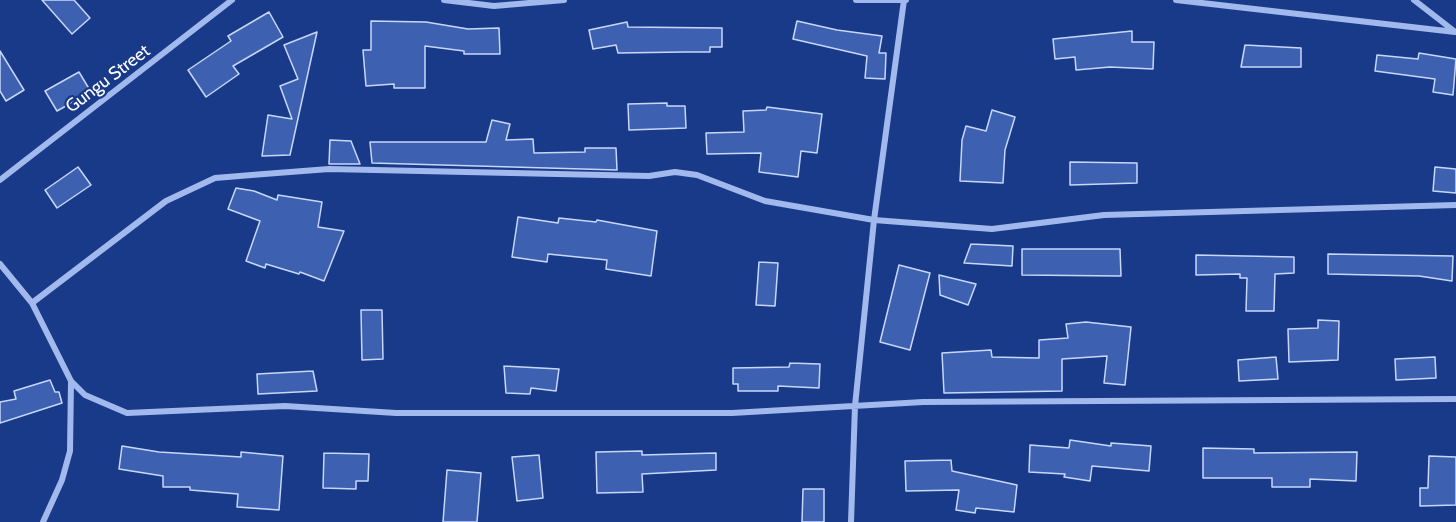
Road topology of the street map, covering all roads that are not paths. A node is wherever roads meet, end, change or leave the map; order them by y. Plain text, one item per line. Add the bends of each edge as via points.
1 (232, 0) edge
2 (444, 0) edge
3 (564, 0) edge
4 (856, 0) edge
5 (905, 0) edge
6 (1176, 0) edge
7 (1414, 0) edge
8 (1455, 32) edge
9 (0, 180) edge
10 (1456, 205) edge
11 (874, 220) junction
12 (0, 264) edge
13 (32, 303) junction
14 (71, 381) junction
15 (1456, 399) edge
16 (855, 406) junction
17 (43, 522) edge
18 (851, 522) edge

1 - 9 street, Gungu Street
2 - 3 street via 494,6
4 - 5 street
5 - 11 street
6 - 8 street
7 - 8 street
10 - 11 street via 1104,215 992,229
11 - 13 street via 765,201 697,175 675,172 649,176 329,169 215,178 166,201
11 - 16 street
12 - 13 street
13 - 14 street
14 - 16 street via 85,395 127,413 285,406 396,413 732,413
14 - 17 street via 70,451
15 - 16 street via 923,402
16 - 18 street

